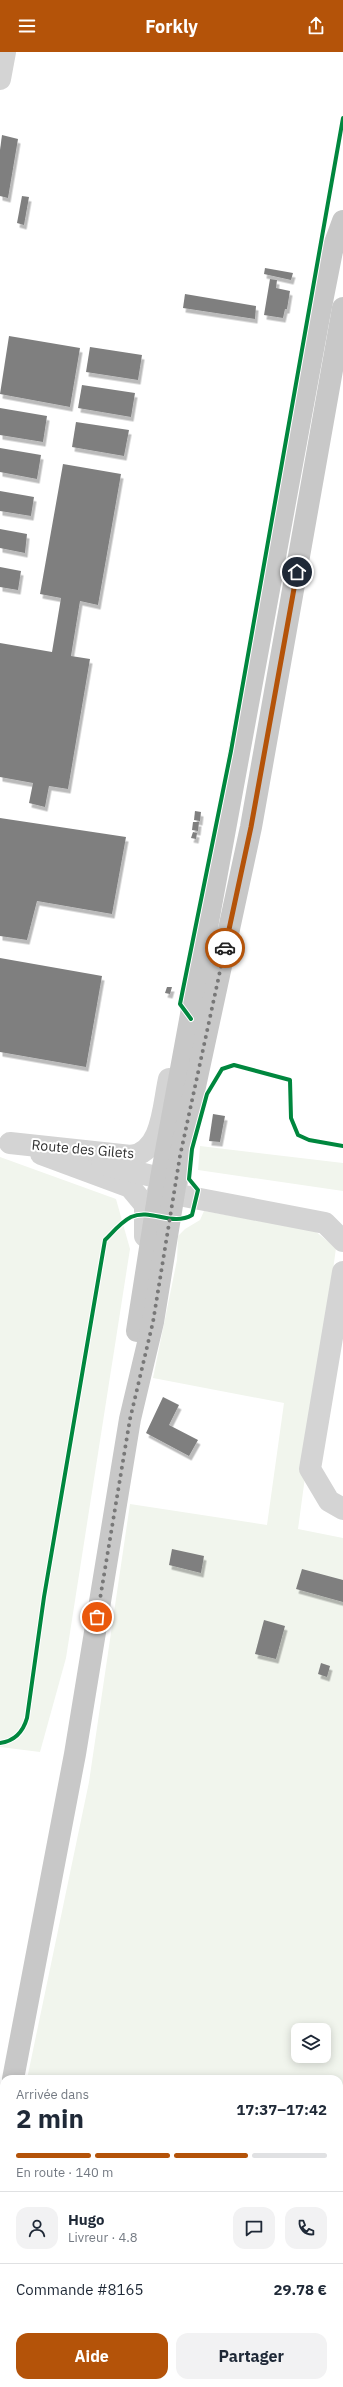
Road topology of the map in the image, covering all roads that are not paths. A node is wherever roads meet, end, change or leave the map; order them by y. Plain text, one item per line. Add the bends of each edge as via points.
1 (5, 52) edge
2 (0, 79) edge
3 (343, 221) edge
4 (343, 315) edge
5 (319, 317) junction
6 (188, 1030) junction
7 (5, 1142) edge
8 (168, 1187) junction
9 (334, 1224) edge
10 (343, 1241) edge
11 (343, 1272) edge
12 (144, 1286) junction
13 (130, 1419) junction
14 (343, 1509) edge
15 (14, 2075) edge

1 - 2 street
3 - 5 main road via 332,251
4 - 5 street
4 - 8 main road via 251,827 180,1156
5 - 6 main road
6 - 7 street, Route des Gilets via 172,1066 156,1139 141,1154 131,1156
6 - 8 main road
7 - 8 street, Route des Gilets
7 - 12 street, Route des Gilets via 130,1187 145,1205
8 - 9 street, Route des Gilets
8 - 12 main road
8 - 13 main road via 153,1322
9 - 10 street
11 - 14 street via 310,1469 329,1501
12 - 13 main road via 137,1328
13 - 15 main road via 75,1754

